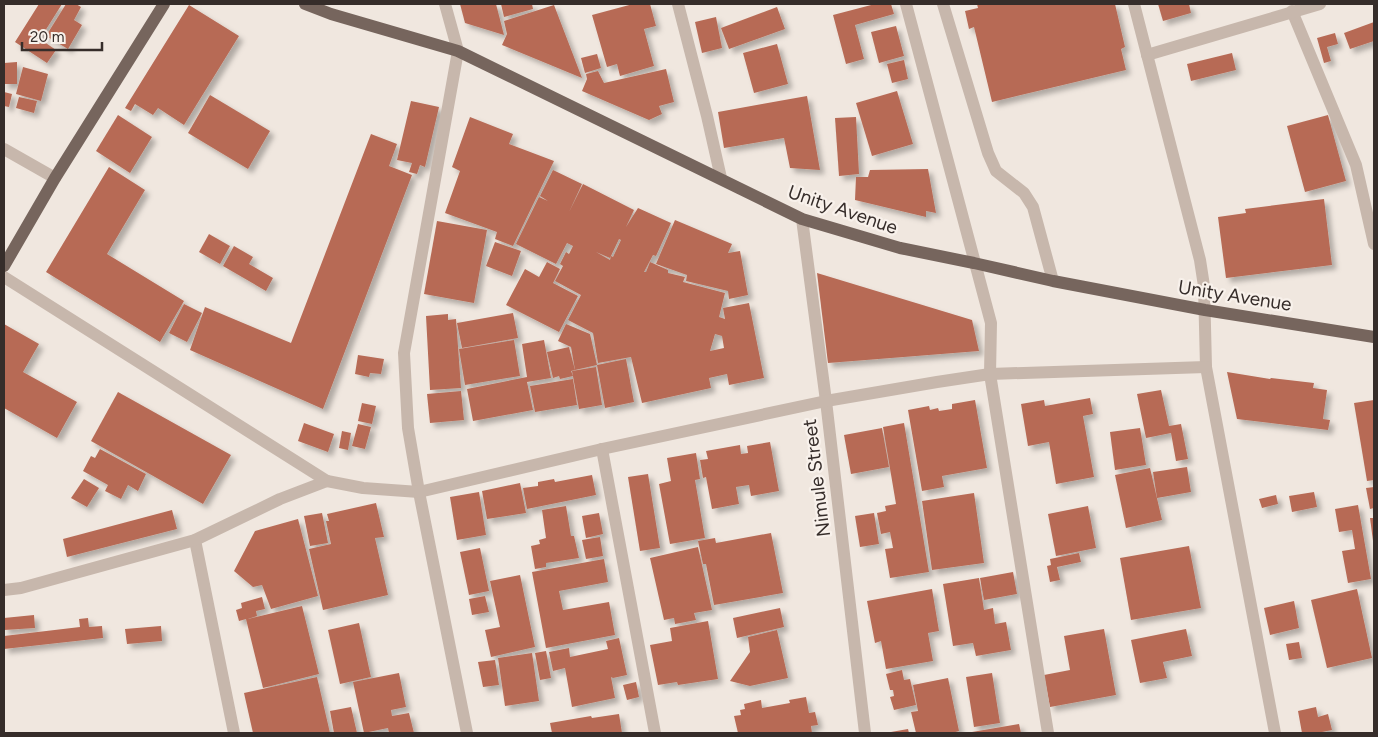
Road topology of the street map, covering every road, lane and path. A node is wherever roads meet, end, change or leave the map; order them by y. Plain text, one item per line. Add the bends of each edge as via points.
1 (164, 4) edge
2 (305, 4) edge
3 (444, 4) edge
4 (678, 4) edge
5 (906, 4) edge
6 (943, 4) edge
7 (1134, 4) edge
8 (1320, 4) edge
9 (1292, 11) junction
10 (458, 51) junction
11 (1147, 55) junction
12 (4, 149) edge
13 (55, 178) junction
14 (721, 178) junction
15 (802, 219) junction
16 (1374, 244) edge
17 (974, 263) junction
18 (4, 266) edge
19 (4, 277) edge
20 (1053, 281) junction
21 (1205, 310) junction
22 (1374, 337) edge
23 (1206, 367) junction
24 (990, 374) junction
25 (826, 401) junction
26 (602, 449) junction
27 (327, 481) junction
28 (419, 492) junction
29 (195, 540) junction
30 (4, 590) edge
31 (234, 733) edge
32 (467, 733) edge
33 (655, 733) edge
34 (865, 733) edge
35 (1048, 733) edge
36 (1275, 733) edge

1 - 13 main road
2 - 10 main road, Unity Avenue
3 - 10 street
4 - 14 street
5 - 17 street
6 - 20 street via 988,153 996,171 1024,194 1033,207
7 - 11 street
8 - 9 street
9 - 11 street
9 - 16 street via 1356,165
10 - 14 main road, Unity Avenue
10 - 28 street via 404,353 408,428
11 - 21 street via 1200,260
12 - 13 street
13 - 18 main road
14 - 15 main road, Unity Avenue
15 - 17 main road, Unity Avenue via 900,248
15 - 25 street, Nimule Street
17 - 20 main road, Unity Avenue
17 - 24 street via 992,323
19 - 27 street
20 - 21 main road, Unity Avenue
21 - 22 main road, Unity Avenue
21 - 23 street
23 - 24 street
23 - 36 street
24 - 25 street
24 - 35 street
25 - 26 street
25 - 34 street, Nimule Street
26 - 28 street
26 - 33 street
27 - 28 street via 363,488
27 - 29 street via 280,499
28 - 32 street
29 - 30 street
29 - 31 street

